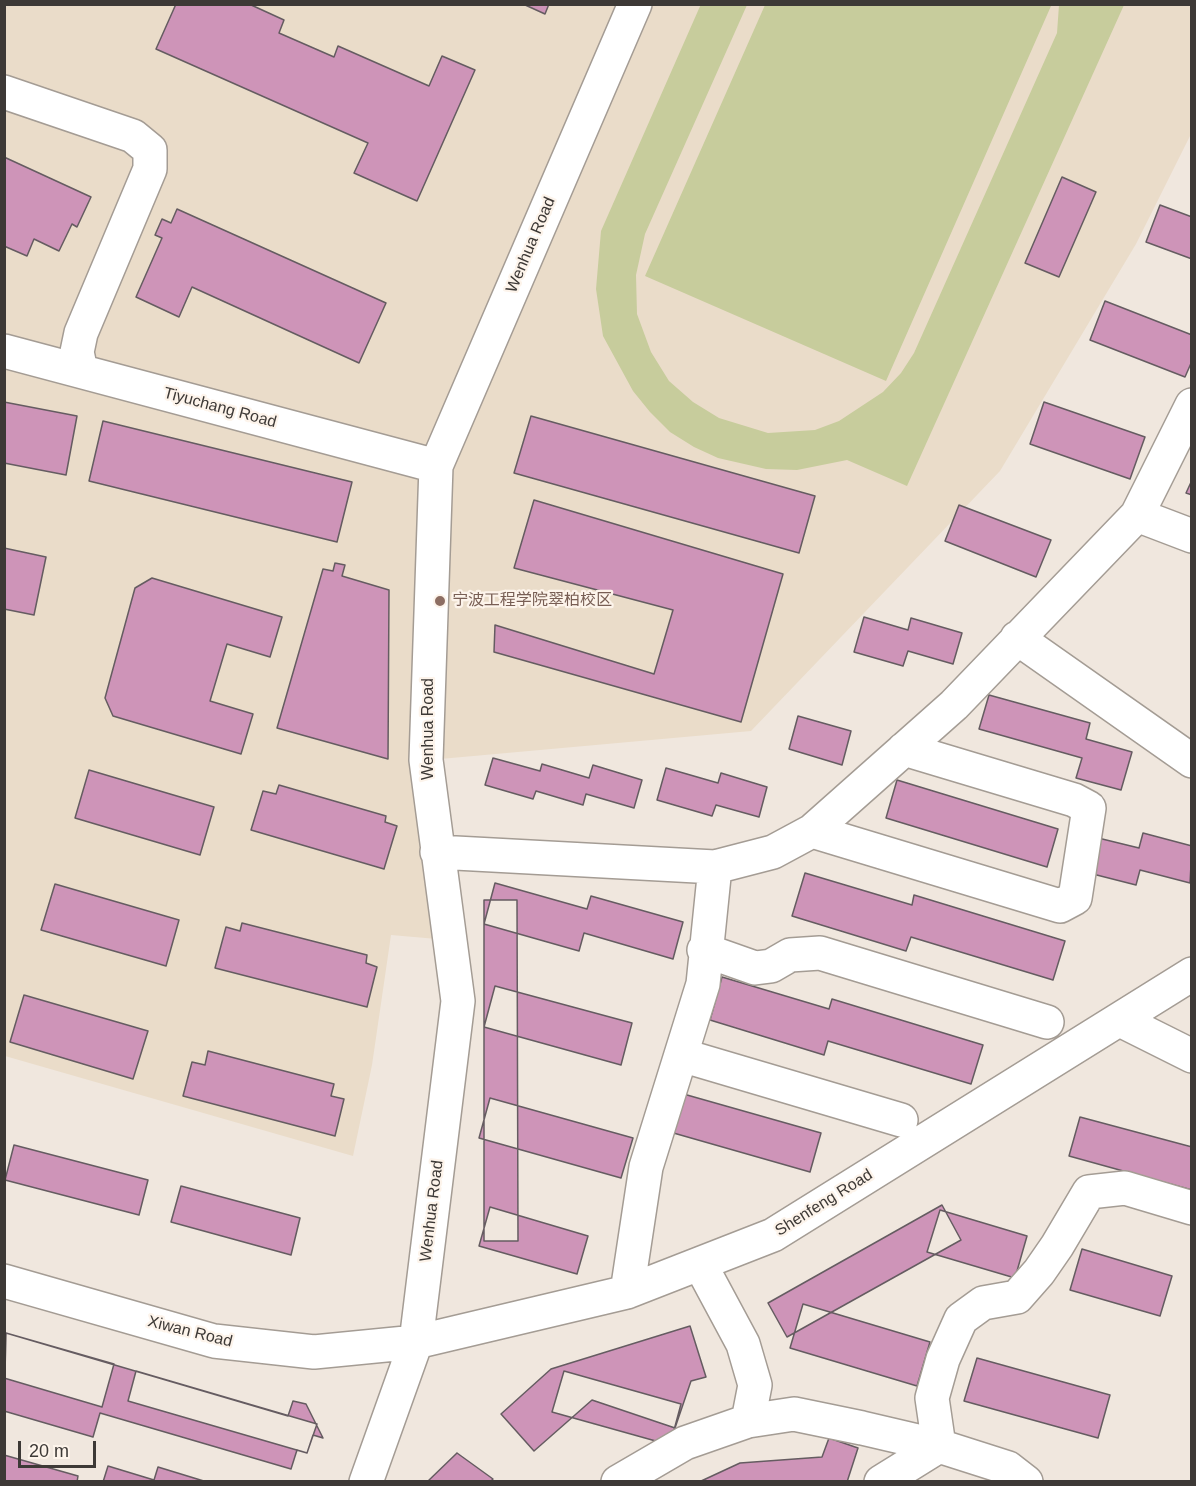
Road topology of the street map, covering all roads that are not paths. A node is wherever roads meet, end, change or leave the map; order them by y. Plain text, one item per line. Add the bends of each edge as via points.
1 (635, 4) edge
2 (4, 92) edge
3 (4, 351) edge
4 (81, 371) junction
5 (1191, 405) edge
6 (436, 466) junction
7 (1137, 515) junction
8 (1191, 536) edge
9 (1017, 638) junction
10 (904, 749) junction
11 (1191, 761) edge
12 (812, 831) junction
13 (437, 852) junction
14 (715, 867) junction
15 (705, 950) junction
16 (1188, 980) edge
17 (1120, 1020) junction
18 (1047, 1022) dead end
19 (681, 1055) junction
20 (1191, 1056) edge
21 (901, 1120) dead end
22 (1191, 1208) edge
23 (700, 1264) junction
24 (6, 1288) edge
25 (627, 1292) junction
26 (416, 1342) junction
27 (748, 1421) junction
28 (939, 1446) junction
29 (366, 1482) edge
30 (618, 1482) edge
31 (881, 1482) edge
32 (1026, 1482) edge

1 - 6 street, Wenhua Road
2 - 4 street via 133,136 150,150 150,169 81,333 77,352
3 - 4 street, Tiyuchang Road
4 - 6 street, Tiyuchang Road
5 - 7 street
6 - 13 street, Wenhua Road via 426,760
7 - 8 street
7 - 9 street
9 - 10 street via 954,705
9 - 11 street
10 - 12 street
10 - 12 street via 1074,800 1089,808 1075,898 1060,906
12 - 14 street via 773,852
13 - 14 street
13 - 26 street, Wenhua Road via 458,1001
14 - 15 street
15 - 18 street via 755,968 771,966 790,955 820,953
15 - 19 street via 703,984
16 - 17 street, Shenfeng Road
17 - 20 street
17 - 23 street, Shenfeng Road via 772,1235
19 - 21 street
19 - 25 street via 646,1167
22 - 28 street via 1125,1188 1089,1192 1058,1246 1017,1297 983,1303 961,1319 943,1359 932,1398
23 - 25 street, Shenfeng Road
23 - 27 street via 743,1344 755,1385
24 - 26 street, Xiwan Road via 214,1341 314,1352
25 - 26 street, Shenfeng Road
26 - 29 street, Wenhua Road
27 - 28 street via 794,1414
27 - 30 street via 684,1443
28 - 31 street
28 - 32 street via 1008,1468

